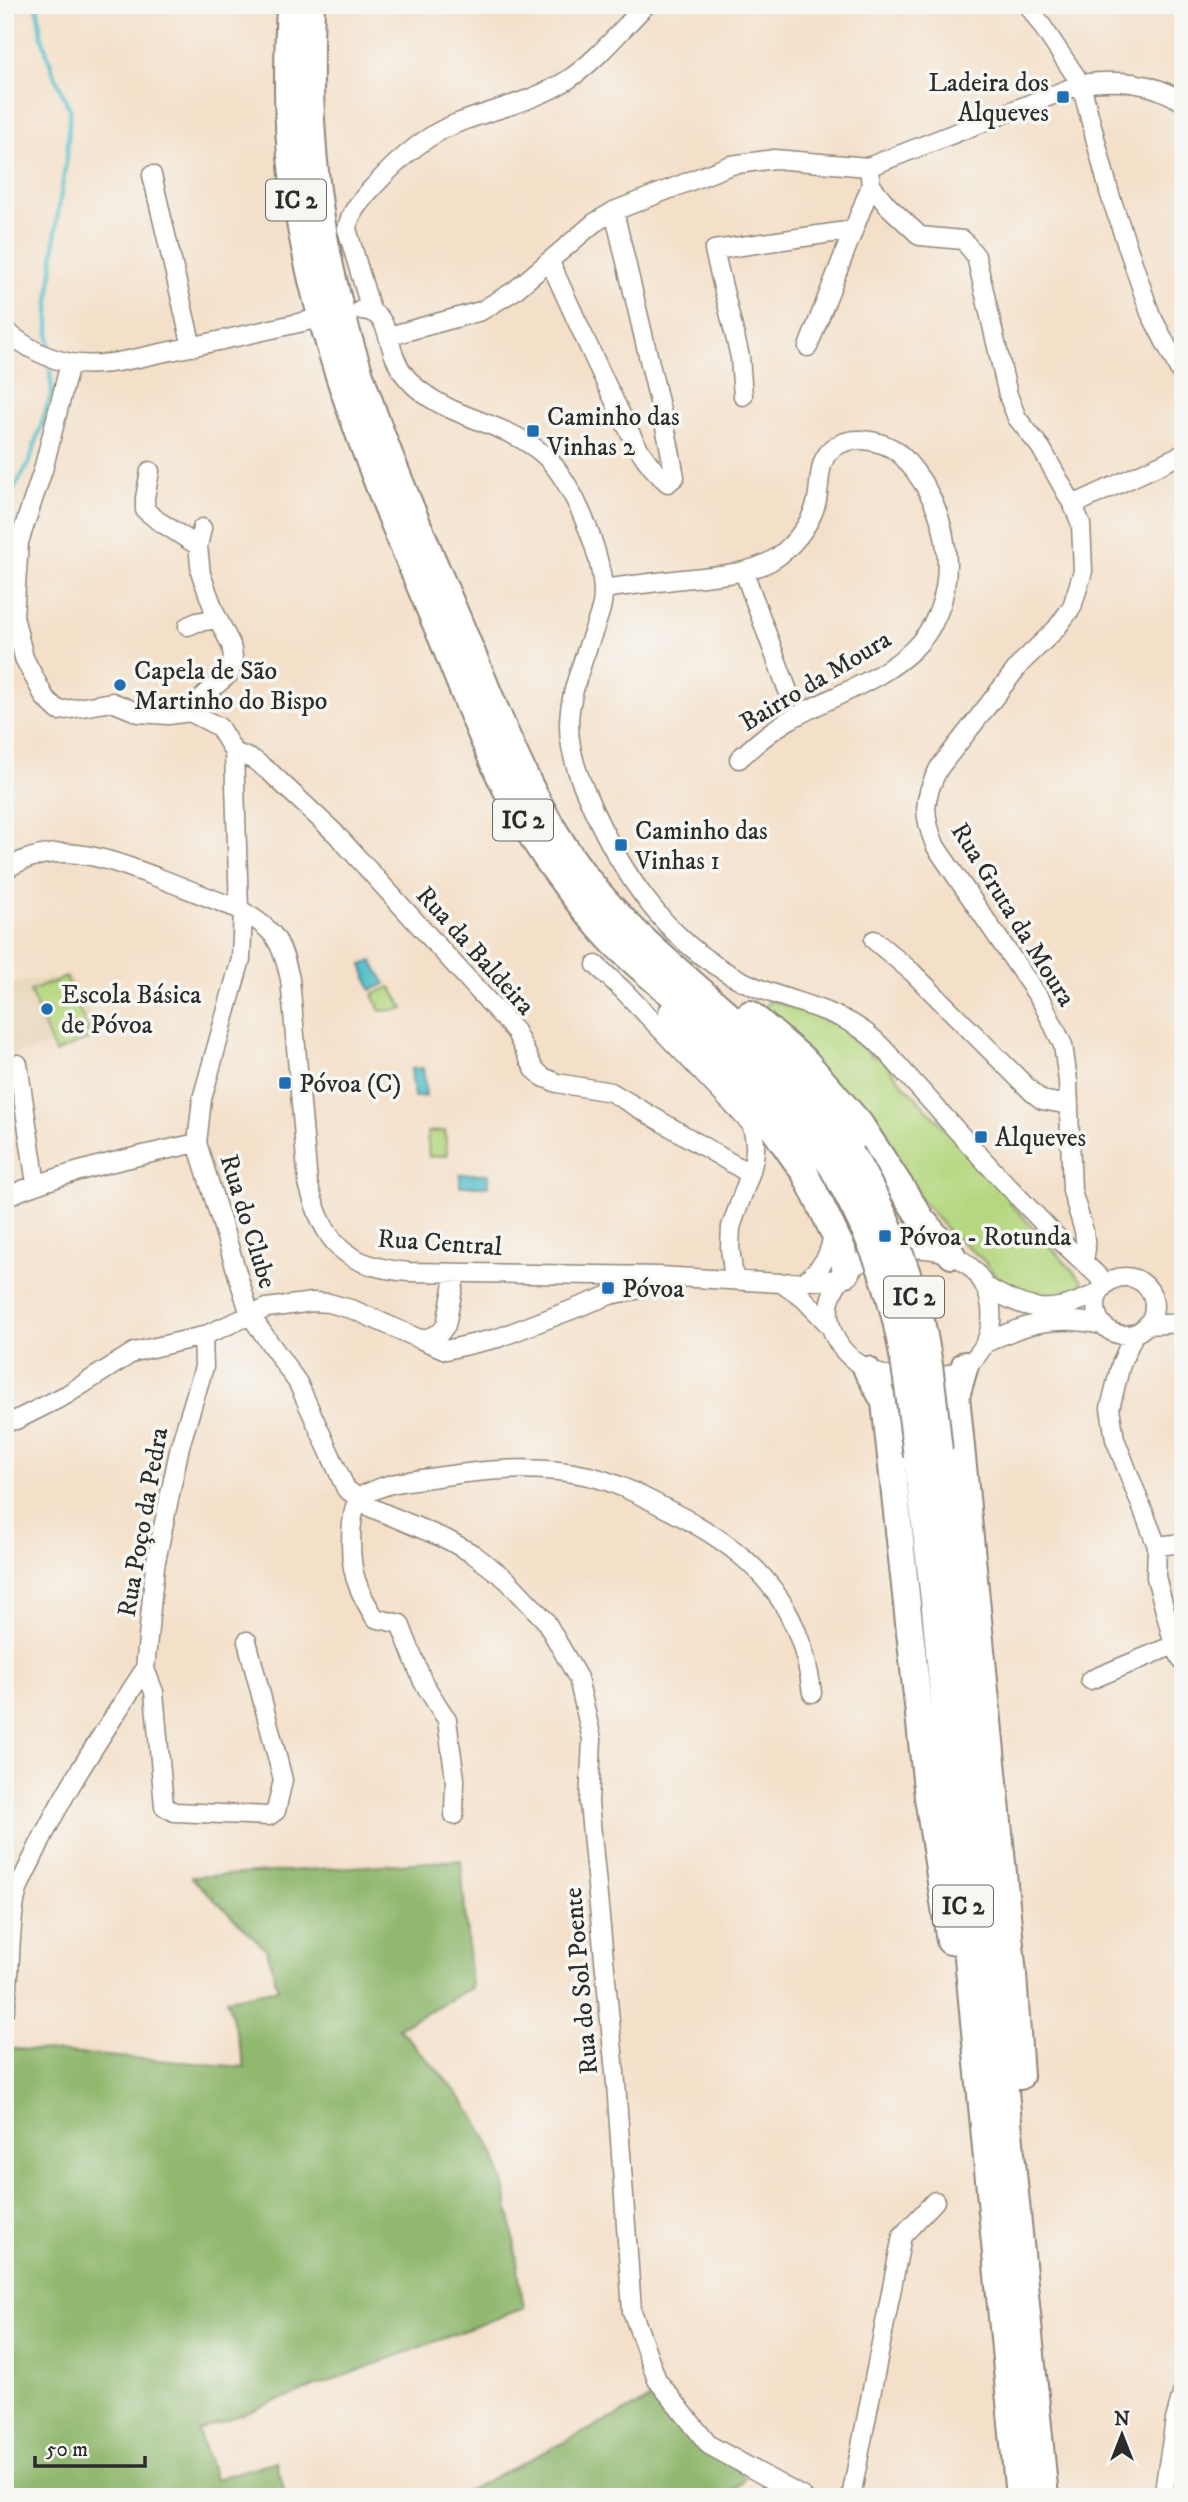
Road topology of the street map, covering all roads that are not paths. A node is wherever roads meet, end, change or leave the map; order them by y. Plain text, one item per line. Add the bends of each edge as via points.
1 (290, 5) edge
2 (311, 5) edge
3 (646, 5) edge
4 (1028, 5) edge
5 (1081, 84) junction
6 (1183, 102) edge
7 (152, 175) dead end
8 (869, 176) junction
9 (614, 211) junction
10 (853, 230) junction
11 (551, 262) junction
12 (307, 321) dead end
13 (5, 330) edge
14 (388, 337) junction
15 (192, 347) junction
16 (808, 347) dead end
17 (70, 363) junction
18 (1183, 377) edge
19 (743, 396) dead end
20 (1183, 454) edge
21 (150, 471) dead end
22 (1073, 505) junction
23 (202, 528) dead end
24 (198, 547) junction
25 (744, 572) junction
26 (603, 589) junction
27 (218, 619) junction
28 (188, 626) dead end
29 (788, 691) dead end
30 (204, 696) junction
31 (190, 712) junction
32 (219, 727) junction
33 (233, 752) junction
34 (739, 759) dead end
35 (5, 870) edge
36 (241, 910) junction
37 (874, 940) dead end
38 (596, 965) dead end
39 (642, 968) junction
40 (685, 976) junction
41 (18, 1064) dead end
42 (1069, 1105) junction
43 (197, 1143) junction
44 (841, 1160) junction
45 (750, 1174) junction
46 (36, 1184) junction
47 (5, 1197) edge
48 (833, 1228) junction
49 (953, 1255) junction
50 (1084, 1261) junction
51 (456, 1273) junction
52 (659, 1276) junction
53 (843, 1276) junction
54 (734, 1279) junction
55 (804, 1282) junction
56 (781, 1283) junction
57 (985, 1286) junction
58 (1103, 1288) junction
59 (250, 1315) junction
60 (1179, 1324) edge
61 (831, 1326) junction
62 (1131, 1326) junction
63 (203, 1336) junction
64 (422, 1340) junction
65 (986, 1343) junction
66 (965, 1365) junction
67 (867, 1370) junction
68 (5, 1421) edge
69 (928, 1454) junction
70 (358, 1497) junction
71 (1183, 1543) edge
72 (1157, 1546) junction
73 (247, 1642) dead end
74 (1174, 1645) junction
75 (1183, 1662) edge
76 (145, 1669) junction
77 (1090, 1680) dead end
78 (812, 1693) dead end
79 (454, 1815) dead end
80 (5, 2009) edge
81 (935, 2201) dead end
82 (991, 2203) junction
83 (1019, 2245) junction
84 (1183, 2391) edge
85 (803, 2497) edge
86 (851, 2497) edge
87 (1019, 2497) edge
88 (1045, 2497) edge
89 (1163, 2497) edge

1 - 39 highway, IC 2 via 287,94 296,204 309,269 344,390 416,576 525,825 589,913
2 - 40 highway, IC 2 via 310,138 325,245 362,381 410,506 529,786 561,843 589,882
3 - 14 street via 571,78 525,101 435,134 402,158 365,197 347,229 366,310 382,319
4 - 5 street
5 - 6 street via 1136,82
5 - 8 street
5 - 18 street via 1110,195 1146,300
7 - 15 street
8 - 9 street via 774,159 753,161 731,165
8 - 10 street
8 - 22 street, Rua Gruta da Moura via 887,205 920,236 963,240 976,256 1017,418 1041,448
9 - 11 street
9 - 11 street via 668,440 675,477 668,483 653,471 634,440
10 - 16 street
10 - 19 street via 714,250 740,357
11 - 14 street via 481,311
12 - 15 street
13 - 17 street via 37,352
14 - 26 street via 403,373 427,396 525,441 550,461 575,499
15 - 17 street via 115,362
17 - 31 street via 19,542 14,616 24,658 45,698 60,711 111,702 139,713
20 - 22 street
21 - 24 street via 145,510
22 - 42 street, Rua Gruta da Moura via 1081,524 1083,571 1072,607 1021,663 939,768 926,799 936,847 1042,1002 1063,1045
23 - 24 street
24 - 27 street via 201,574
25 - 26 street, Bairro da Moura
25 - 29 street
25 - 34 street, Bairro da Moura via 790,547 816,505 827,452 841,443 859,440 901,454 917,473 938,510 947,547 942,602 915,649 877,678 787,721
26 - 50 street via 601,608 572,692 568,740 586,793 632,883 693,949 720,969 848,1021 872,1037
27 - 28 street
27 - 30 street via 231,645 230,673
30 - 31 street
30 - 32 street
31 - 32 street
32 - 33 street
33 - 36 street
33 - 45 street, Rua da Baldeira via 254,760 336,834 515,1031 542,1077 611,1092
35 - 36 street, Rua Central via 28,858 57,852 89,854
36 - 43 street via 241,959 202,1098
36 - 51 street, Rua Central via 272,932 286,962 308,1183 324,1230 360,1262 386,1270
37 - 42 street via 1033,1093 1042,1100
38 - 45 street via 751,1124 756,1155
39 - 44 highway, IC 2 via 746,1061
39 - 48 highway via 681,1025 759,1108 805,1173
40 - 44 highway, IC 2 via 759,1044 819,1109
40 - 49 highway via 754,1017 806,1062 859,1123 922,1220
41 - 46 street
42 - 50 street, Rua Gruta da Moura via 1072,1191 1084,1231
43 - 46 street
43 - 59 street, Rua do Clube
44 - 69 highway, IC 2, bridge via 887,1287
45 - 54 street via 731,1227
46 - 47 street
48 - 53 highway via 842,1249
48 - 55 street via 831,1251
49 - 53 street via 926,1248 897,1249 863,1261
49 - 57 street
50 - 58 street
51 - 52 street, Rua Central
51 - 64 street via 446,1325 440,1333
52 - 54 street, Rua Central
52 - 64 street via 641,1289 590,1302 498,1338 446,1350
53 - 55 street, Rua Central
53 - 61 street via 830,1302
54 - 56 street, Rua Central
55 - 56 street, Rua Central
56 - 61 street
57 - 58 street via 1016,1303 1041,1308 1078,1303
57 - 65 street via 992,1313
58 - 62 street via 1096,1309
58 - 62 street via 1122,1277 1140,1281 1152,1294
59 - 63 street
59 - 64 street via 267,1308 328,1303
59 - 70 street, Rua do Clube via 298,1383 346,1489
60 - 62 street
61 - 67 street via 846,1353
62 - 65 street via 1071,1320 1033,1323
62 - 72 street via 1110,1408 1115,1439
63 - 68 street via 134,1352 66,1395
63 - 76 street, Rua Poço da Pedra via 204,1367 180,1446 155,1566
65 - 66 street
66 - 67 street via 946,1375 919,1380
66 - 83 highway via 956,1396 1013,1975 1026,2178
67 - 82 highway via 885,1402 928,1797 972,2110
69 - 82 highway, IC 2 via 937,1636
69 - 83 highway, IC 2 via 962,1656
70 - 78 street via 390,1484 467,1472 544,1469 591,1476 633,1492 702,1527 738,1551 765,1577 800,1637
70 - 79 street via 352,1513 352,1560 358,1587 374,1618 400,1624 423,1682 447,1720 456,1779
70 - 85 street, Rua do Sol Poente via 372,1508 448,1540 507,1580 545,1620 578,1678 592,1739 589,1804 632,2311 657,2380 709,2445
71 - 72 street
72 - 74 street via 1156,1577
73 - 76 street, Rua Poço da Pedra via 283,1780 276,1811 269,1816 174,1812 164,1806 154,1692
74 - 75 street
74 - 77 street
76 - 80 street via 43,1835 16,1895
81 - 86 street via 902,2236
82 - 87 highway, IC 2
83 - 88 highway, IC 2
84 - 89 street

